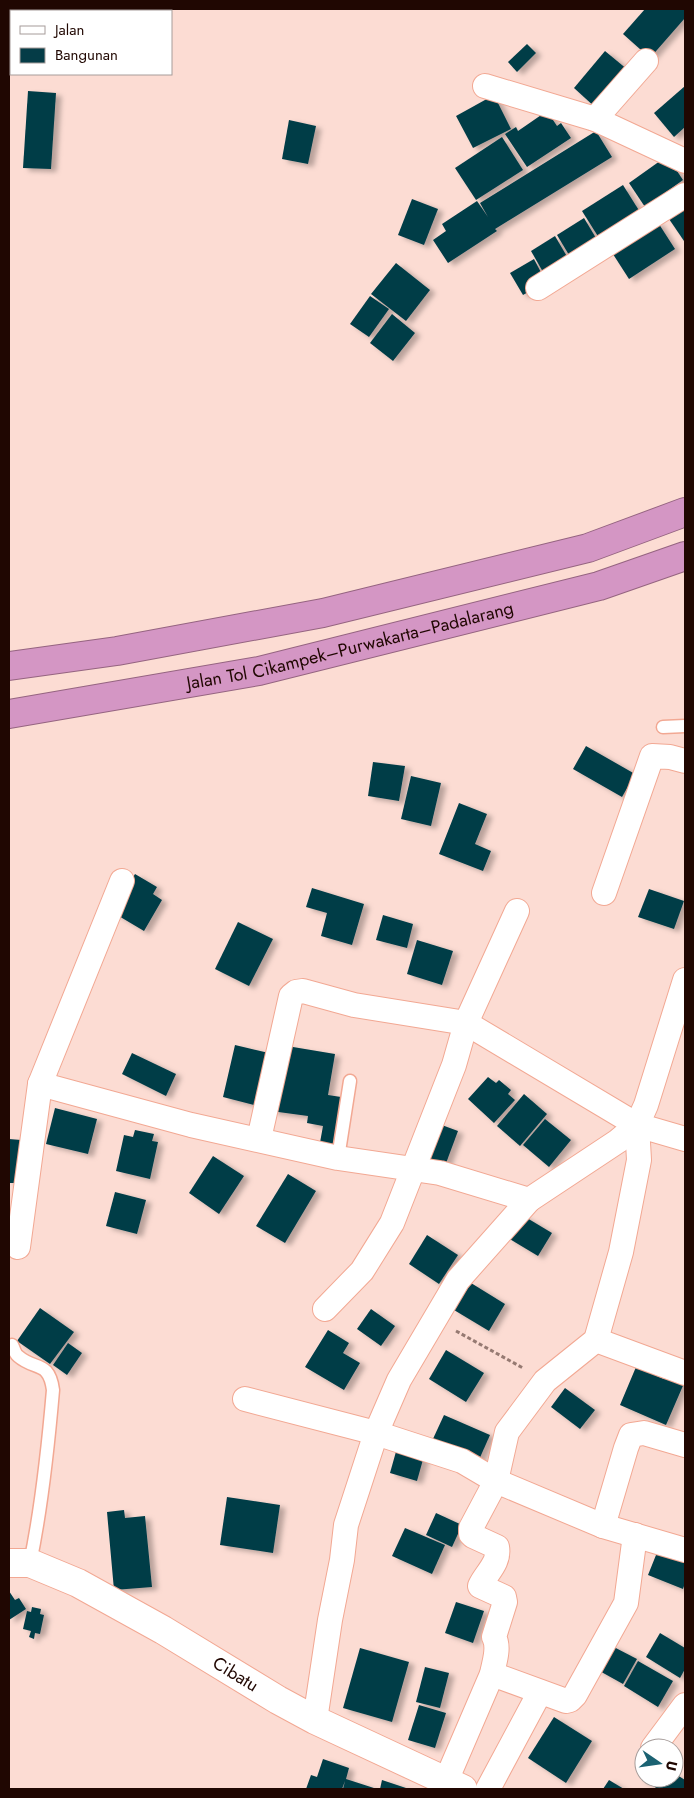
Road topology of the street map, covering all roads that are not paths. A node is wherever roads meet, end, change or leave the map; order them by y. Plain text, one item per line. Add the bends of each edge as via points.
1 (646, 61) dead end
2 (485, 86) dead end
3 (595, 118) junction
4 (685, 161) edge
5 (685, 195) edge
6 (538, 288) dead end
7 (685, 512) edge
8 (685, 556) edge
9 (9, 666) edge
10 (9, 714) edge
11 (685, 726) edge
12 (662, 727) dead end
13 (685, 761) edge
14 (122, 881) dead end
15 (604, 893) dead end
16 (517, 911) dead end
17 (685, 980) edge
18 (466, 1023) junction
19 (350, 1081) dead end
20 (40, 1084) junction
21 (637, 1125) junction
22 (259, 1139) junction
23 (685, 1139) edge
24 (338, 1158) junction
25 (413, 1170) junction
26 (528, 1200) junction
27 (18, 1247) dead end
28 (325, 1309) dead end
29 (596, 1340) junction
30 (12, 1346) dead end
31 (685, 1373) edge
32 (244, 1400) dead end
33 (376, 1433) junction
34 (685, 1445) edge
35 (496, 1481) junction
36 (603, 1526) junction
37 (635, 1535) junction
38 (685, 1550) edge
39 (19, 1563) edge
40 (492, 1674) junction
41 (540, 1692) junction
42 (685, 1704) edge
43 (315, 1720) junction
44 (660, 1738) edge
45 (454, 1785) edge
46 (488, 1789) edge

1 - 3 street
2 - 3 street
3 - 4 street
5 - 6 street
7 - 9 highway via 588,548 323,613
8 - 10 highway, Jalan Tol Cikampek–Purwakarta–Padalarang via 600,586 259,671
11 - 12 lane
13 - 15 street via 652,756
14 - 20 street
16 - 18 street
17 - 21 street
18 - 21 street
18 - 22 street via 354,1004 303,991 293,993
18 - 25 street via 454,1065
19 - 24 lane
20 - 22 street via 191,1125
20 - 27 street
21 - 23 street
21 - 26 street
21 - 29 street via 639,1160 620,1252
22 - 24 street
24 - 25 street
25 - 26 street via 440,1173
25 - 28 street via 392,1223 362,1271
26 - 33 street via 458,1280 400,1380
29 - 31 street
29 - 35 street via 545,1381 507,1432
30 - 39 lane via 17,1356 47,1371 52,1390 46,1470 38,1521
32 - 33 street
33 - 35 street via 462,1461
33 - 43 street via 346,1525
34 - 36 street via 644,1433 631,1435
35 - 36 street
35 - 40 street via 471,1528 471,1534 497,1546 492,1570 481,1587 503,1596 505,1600 494,1637 496,1655
36 - 37 street
37 - 38 street
37 - 41 street via 626,1603 574,1696 566,1701
39 - 43 street, Cibatu via 78,1583
40 - 41 street
40 - 45 street
41 - 46 street
42 - 44 street
43 - 45 street, Cibatu

